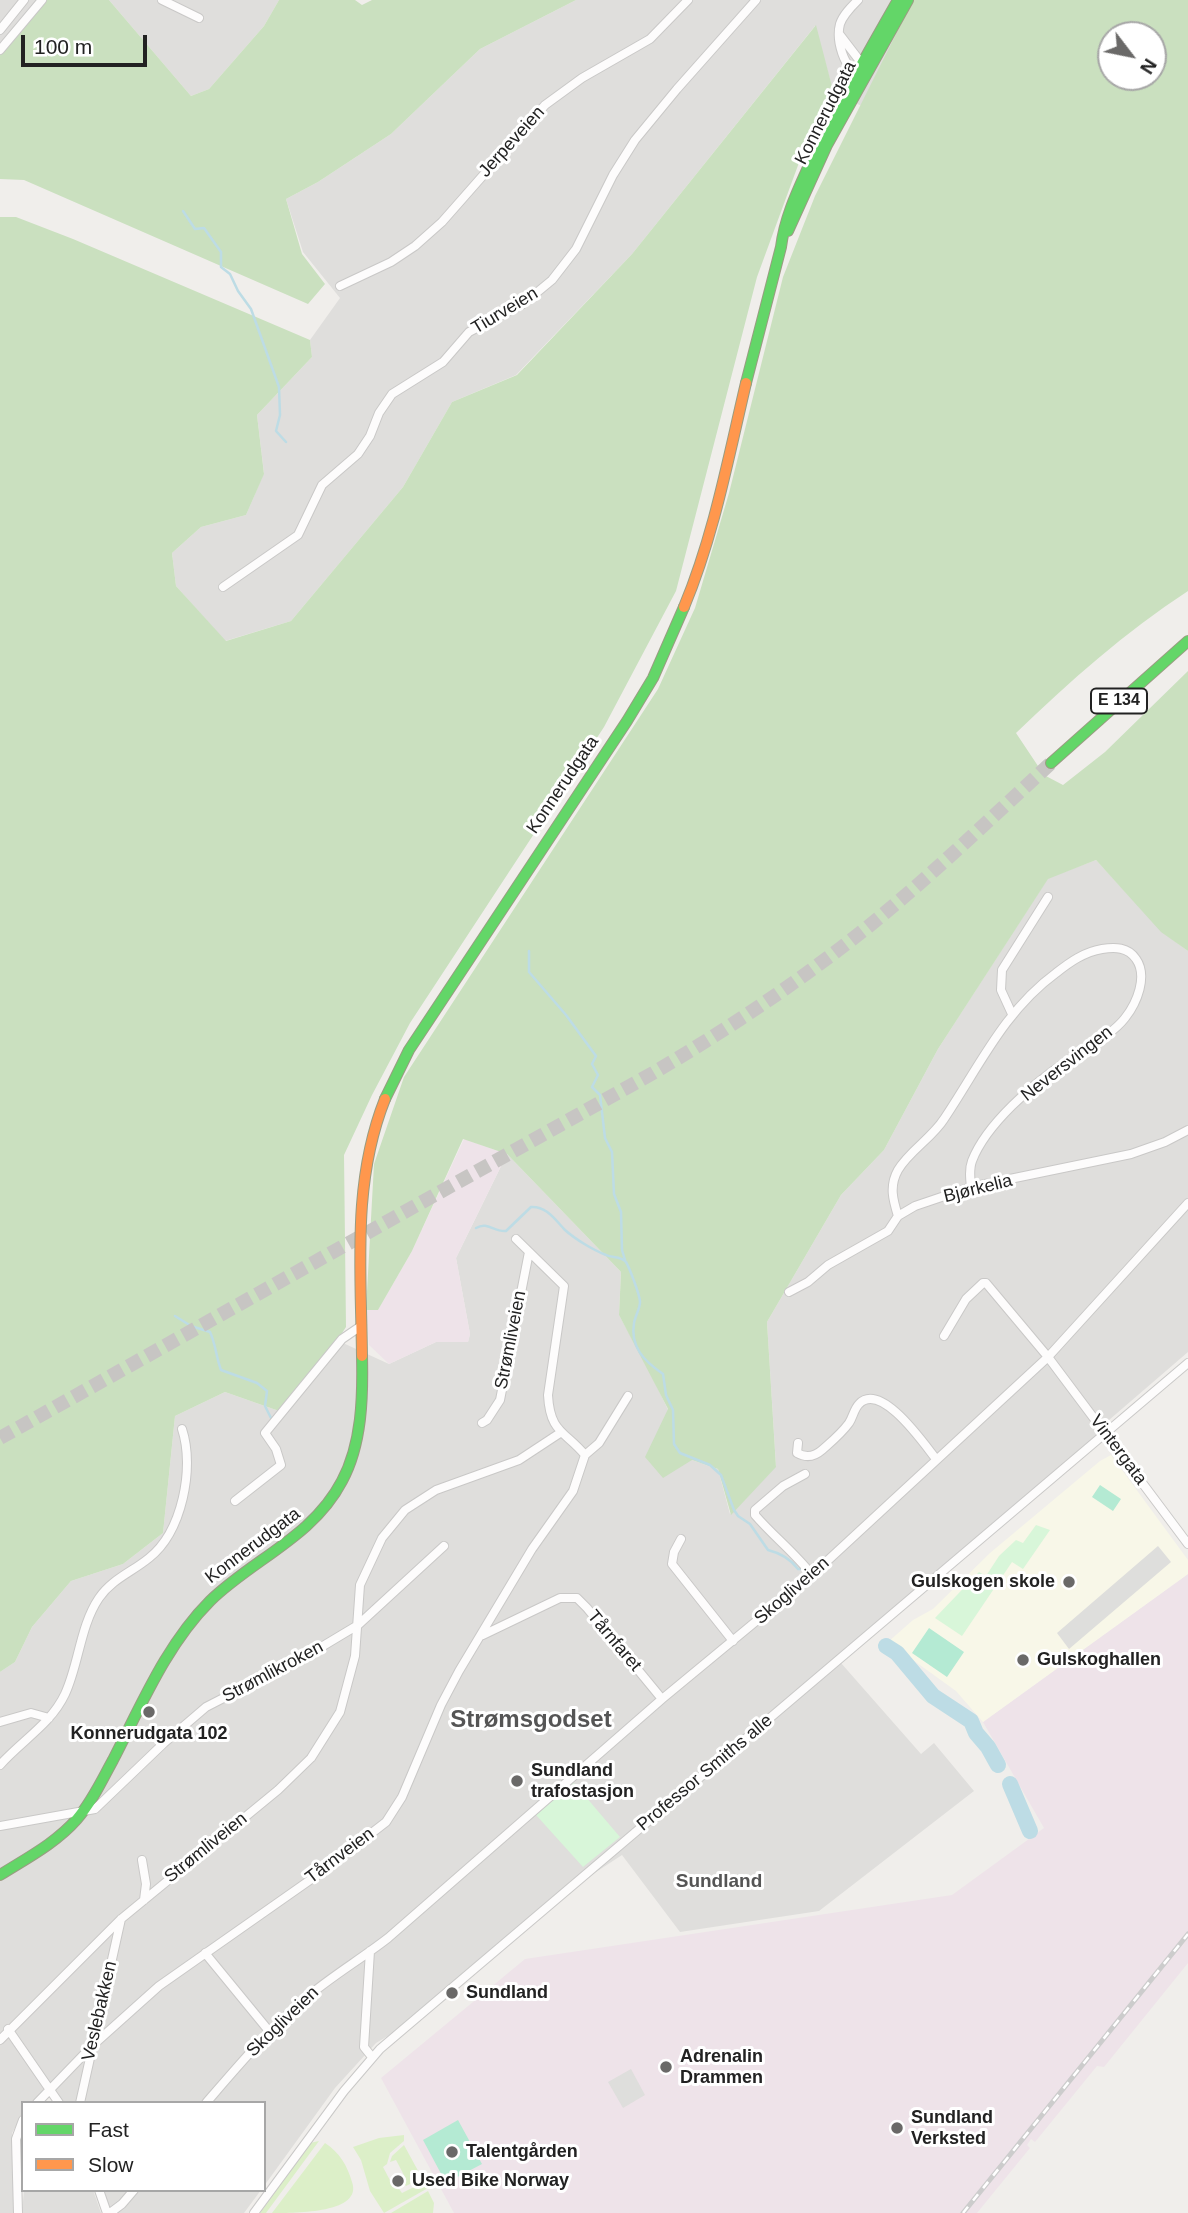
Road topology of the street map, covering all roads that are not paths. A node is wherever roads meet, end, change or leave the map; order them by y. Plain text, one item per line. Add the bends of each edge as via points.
1 (24, 0) edge
2 (42, 0) edge
3 (162, 0) edge
4 (688, 0) edge
5 (756, 0) edge
6 (858, 0) edge
7 (898, 0) edge
8 (908, 0) edge
9 (199, 18) dead end
10 (0, 30) edge
11 (840, 35) junction
12 (0, 50) edge
13 (862, 61) junction
14 (861, 73) junction
15 (340, 286) dead end
16 (223, 587) dead end
17 (1188, 641) edge
18 (1051, 763) tunnel mouth
19 (1048, 897) dead end
20 (1012, 1014) junction
21 (1188, 1130) edge
22 (971, 1187) junction
23 (1188, 1203) edge
24 (898, 1216) junction
25 (516, 1239) dead end
26 (529, 1252) junction
27 (789, 1292) dead end
28 (361, 1326) junction
29 (944, 1336) dead end
30 (1048, 1357) junction
31 (1188, 1363) edge
32 (628, 1396) dead end
33 (482, 1423) dead end
34 (182, 1429) dead end
35 (560, 1433) junction
36 (1105, 1433) junction
37 (798, 1443) dead end
38 (585, 1455) junction
39 (936, 1459) junction
40 (805, 1474) dead end
41 (235, 1501) dead end
42 (681, 1539) dead end
43 (1188, 1544) edge
44 (444, 1546) dead end
45 (812, 1575) junction
46 (358, 1625) junction
47 (482, 1635) junction
48 (733, 1641) junction
49 (662, 1699) junction
50 (49, 1718) junction
51 (188, 1721) joint
52 (0, 1723) edge
53 (0, 1765) edge
54 (83, 1811) junction
55 (0, 1826) edge
56 (142, 1860) dead end
57 (0, 1875) edge
58 (144, 1900) junction
59 (121, 1919) junction
60 (370, 1951) junction
61 (205, 1953) junction
62 (8, 2029) junction
63 (269, 2031) junction
64 (0, 2040) edge
65 (92, 2046) junction
66 (372, 2057) junction
67 (50, 2090) junction
68 (39, 2101) edge
69 (57, 2101) edge
70 (80, 2101) edge
71 (208, 2101) edge
72 (21, 2125) edge
73 (268, 2186) edge
74 (100, 2192) edge
75 (132, 2192) edge
76 (265, 2192) edge
77 (18, 2213) edge
78 (108, 2213) edge
79 (254, 2213) edge

1 - 10 street
2 - 12 street
3 - 9 street
4 - 15 street, Jerpeveien via 650,39 545,105 415,246
5 - 16 street, Tiurveien via 635,140 576,249 552,280 523,304 469,331 443,362 392,394 358,454 323,485 298,535
6 - 11 street via 841,21
7 - 13 main road, Konnerudgata
8 - 14 main road, Konnerudgata
11 - 13 street
11 - 14 street via 844,59
13 - 14 main road, Konnerudgata
14 - 28 main road, Konnerudgata via 781,247 708,543 653,678 422,1030 386,1097 363,1176
17 - 18 main road, E 134
19 - 20 street via 1002,970 1000,989
20 - 22 street, Neversvingen via 1032,991 1088,952 1115,947 1129,951 1137,960 1140,987 1125,1019 1005,1113 972,1161
20 - 24 street, Neversvingen via 943,1121 898,1171 892,1185
21 - 22 street, Bjørkelia via 1132,1154
22 - 24 street, Bjørkelia
23 - 30 street, Skogliveien
24 - 27 street, Bjørkelia via 888,1231
25 - 26 street
26 - 33 street, Strømliveien via 500,1400
26 - 35 street via 564,1286 548,1395 549,1412
28 - 41 street via 342,1339 265,1433 281,1465
28 - 54 main road, Konnerudgata via 357,1432 337,1493 306,1530 229,1584 196,1616 169,1654
29 - 30 street, Vintergata via 968,1297 985,1282
30 - 36 street, Vintergata
30 - 39 street, Skogliveien
31 - 36 street, Professor Smiths alle
32 - 38 street, Tårnveien via 599,1443
34 - 50 street via 186,1486 172,1527 156,1551 99,1598 65,1695
35 - 38 street
35 - 46 street, Strømliveien via 519,1460 436,1490 405,1510 382,1538 360,1586
36 - 43 street, Vintergata
36 - 66 street, Professor Smiths alle
37 - 39 street via 797,1453 816,1455 843,1430 861,1402 876,1399 900,1416
38 - 47 street, Tårnveien via 573,1491 532,1549
39 - 45 street, Skogliveien
40 - 45 street via 783,1486 755,1515
42 - 48 street via 672,1564
44 - 46 street
45 - 48 street, Skogliveien
46 - 51 street, Strømlikroken
46 - 58 street, Strømliveien via 340,1712 311,1758
47 - 49 street, Tårnfaret via 560,1598 577,1598
47 - 61 street, Tårnveien via 443,1702 402,1797 386,1822
48 - 49 street, Skogliveien
49 - 60 street, Skogliveien
50 - 52 street via 31,1713
50 - 53 street
51 - 54 street, Konnerudgata via 95,1809
54 - 55 street
54 - 57 main road, Konnerudgata via 55,1839
56 - 58 street
58 - 59 street, Strømliveien
59 - 62 street, Strømliveien
59 - 65 street, Veslebakken
60 - 63 street, Skogliveien via 338,1971
60 - 66 street via 364,2047
61 - 63 street
61 - 65 street, Tårnveien via 159,1986
62 - 64 street, Strømliveien
62 - 67 street
63 - 71 street, Skogliveien
65 - 67 street, Tårnveien
65 - 70 street, Veslebakken
66 - 73 street, Professor Smiths alle
67 - 68 street, Tårnveien
67 - 69 street
72 - 77 street via 16,2139
74 - 78 street
75 - 78 street
76 - 79 street, Professor Smiths alle

